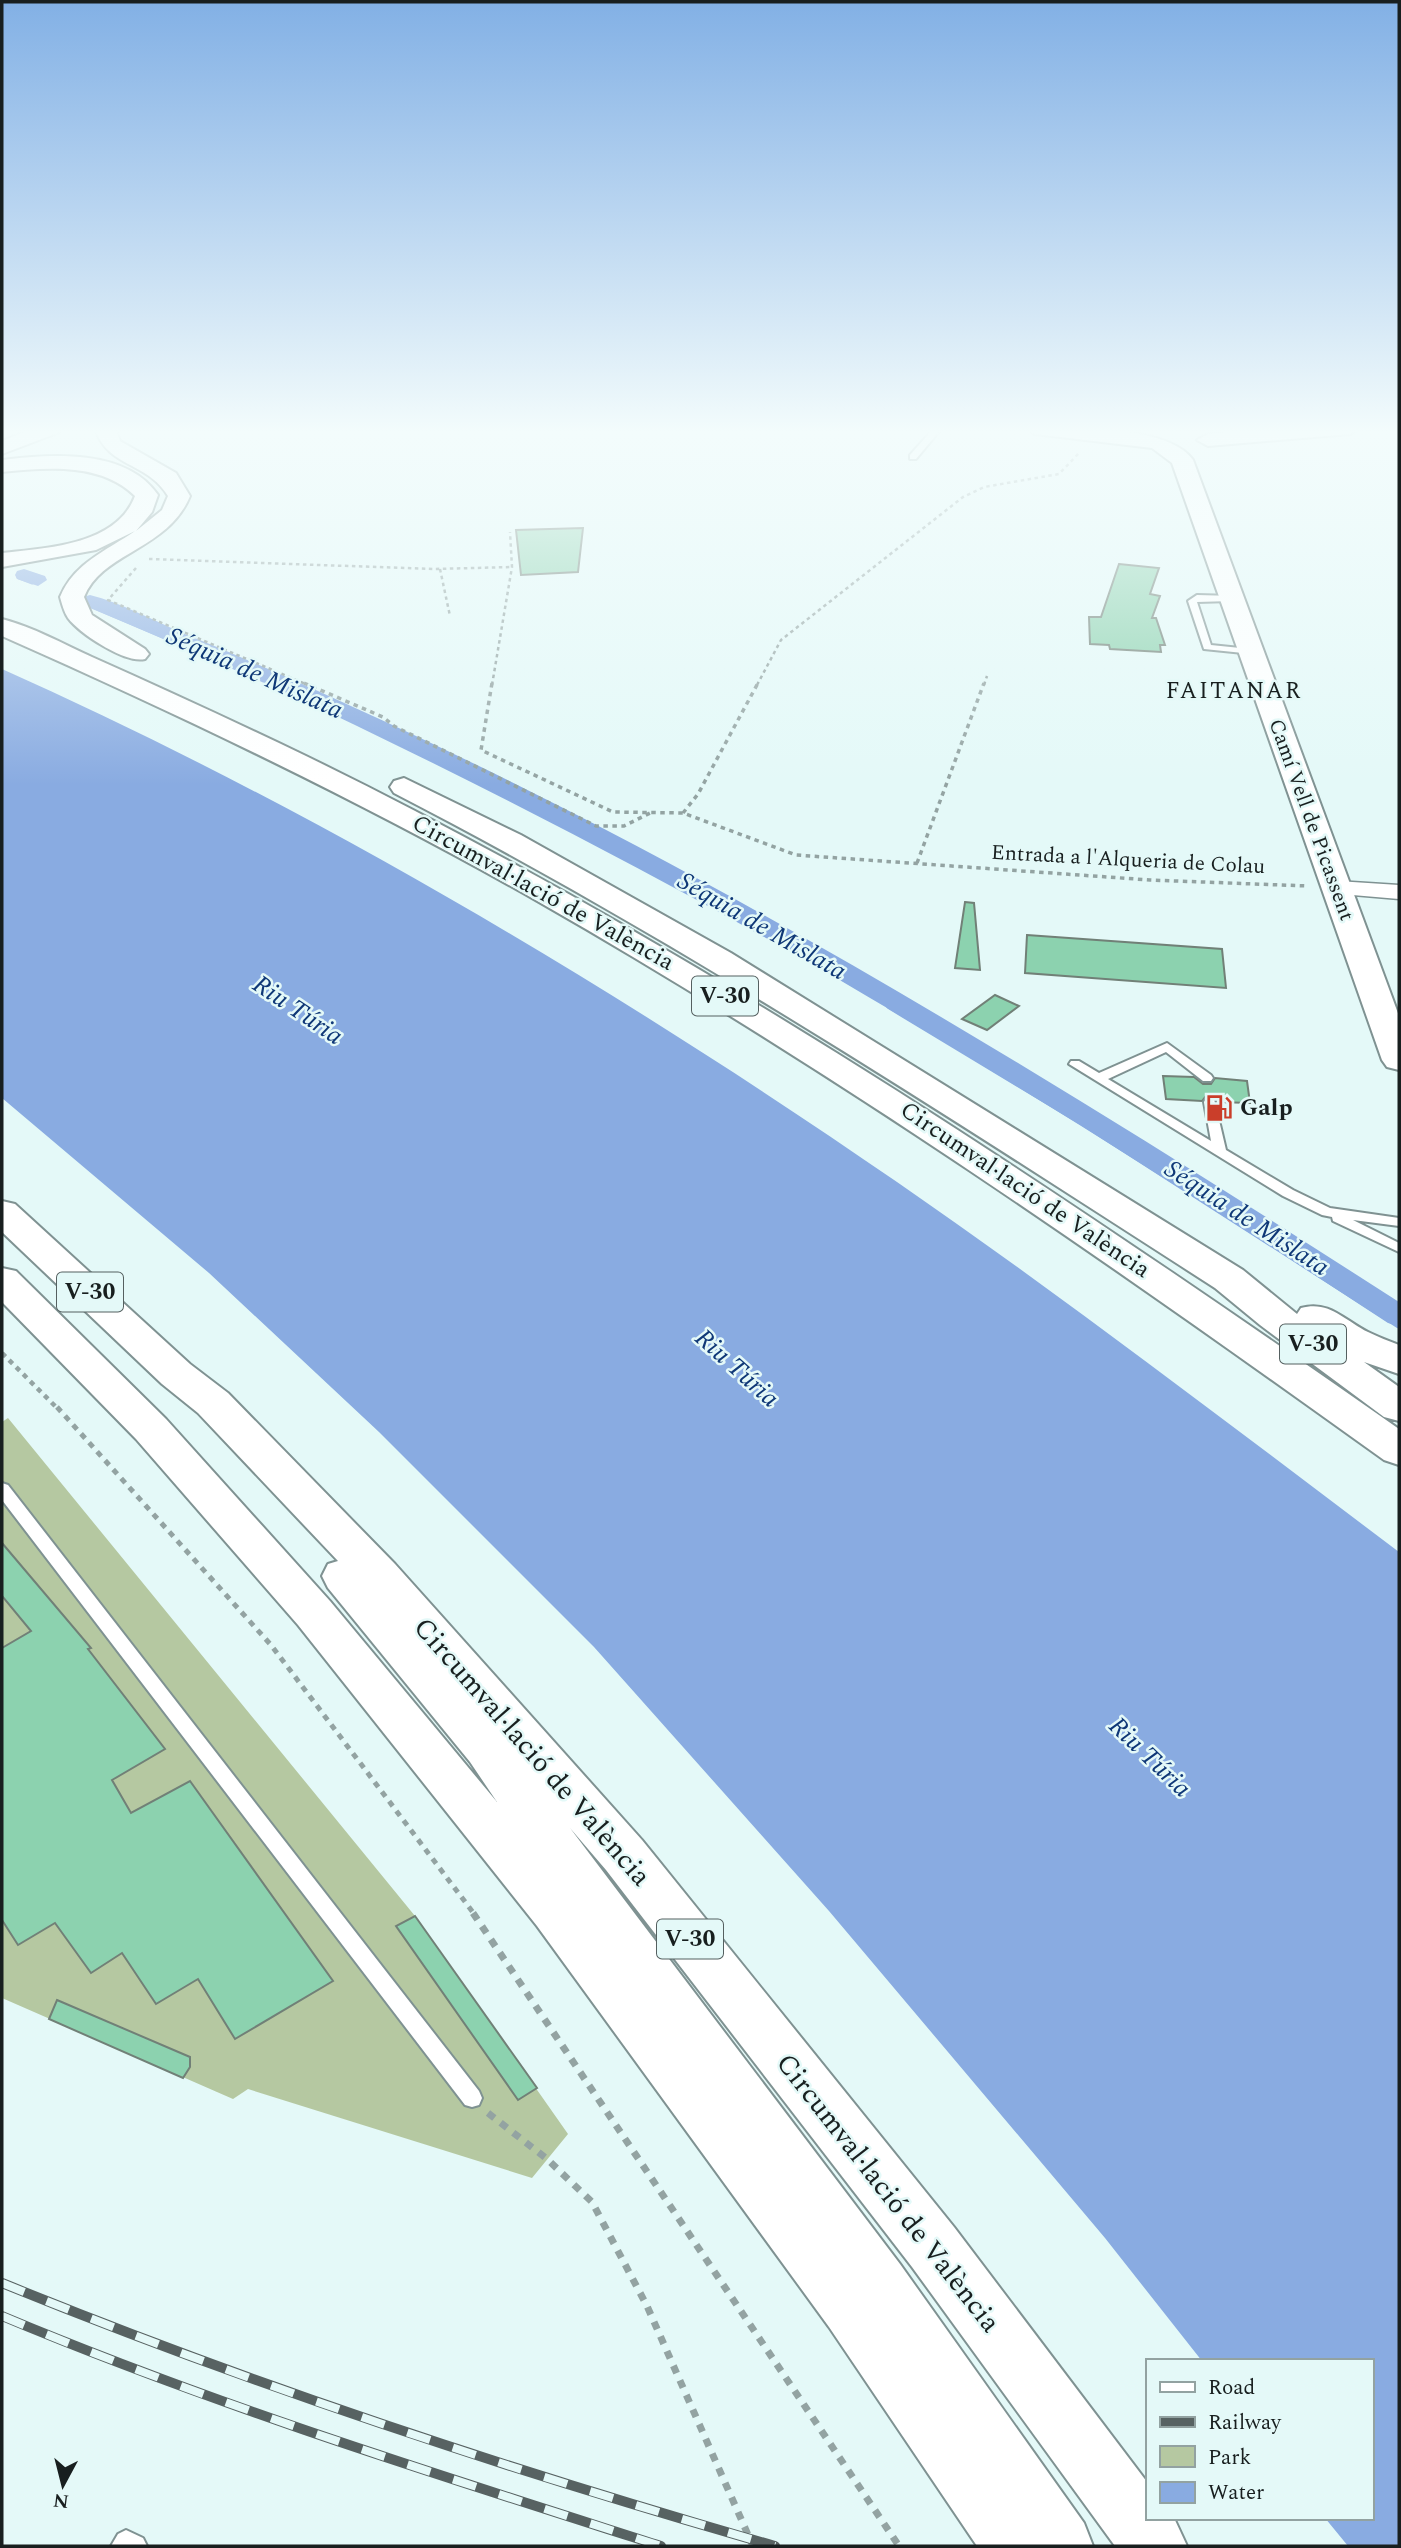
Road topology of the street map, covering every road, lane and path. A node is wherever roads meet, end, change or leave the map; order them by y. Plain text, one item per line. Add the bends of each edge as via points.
1 (74, 547) edge
2 (126, 547) edge
3 (511, 547) edge
4 (899, 547) edge
5 (1213, 547) edge
6 (2, 559) edge
7 (512, 567) junction
8 (440, 569) junction
9 (1231, 598) junction
10 (2, 603) edge
11 (450, 616) dead end
12 (2, 627) edge
13 (1250, 652) junction
14 (136, 654) junction
15 (987, 676) dead end
16 (651, 812) junction
17 (683, 813) junction
18 (917, 863) junction
19 (1337, 888) junction
20 (1399, 892) edge
21 (1399, 1060) edge
22 (1075, 1064) dead end
23 (1098, 1078) junction
24 (1207, 1078) dead end
25 (1210, 1101) dead end
26 (1220, 1151) junction
27 (2, 1212) edge
28 (1327, 1212) junction
29 (1399, 1222) edge
30 (1399, 1248) edge
31 (1229, 1279) junction
32 (2, 1280) edge
33 (2, 1353) edge
34 (1399, 1361) edge
35 (176, 1374) junction
36 (1399, 1407) edge
37 (1399, 1450) edge
38 (2, 1489) edge
39 (472, 2098) joint
40 (123, 2546) edge
41 (135, 2546) edge
42 (753, 2546) edge
43 (899, 2546) edge
44 (1014, 2546) edge
45 (1060, 2546) edge
46 (1155, 2546) edge

1 - 6 main road
2 - 14 main road via 89,569 74,586 73,600 78,614
3 - 7 path
4 - 17 path via 781,639 698,794
5 - 9 main road, Camí Vell de Picassent
7 - 8 path
7 - 16 path, Entrada a l'Alqueria de Colau via 481,750 613,811
8 - 11 path
8 - 16 path via 148,559 108,600 383,717 596,826 624,826
9 - 13 main road, Camí Vell de Picassent
9 - 13 lane via 1192,601 1207,647
10 - 14 main road, Circumval·lació de València / V-30
12 - 37 main road, Circumval·lació de València / V-30 via 117,675 288,756 488,859 690,974 1028,1189
13 - 19 main road, Camí Vell de Picassent
14 - 31 main road, Circumval·lació de València / V-30 via 513,841 720,959
15 - 18 path
16 - 17 path, Entrada a l'Alqueria de Colau
17 - 18 path, Entrada a l'Alqueria de Colau via 796,855
18 - 19 path, Entrada a l'Alqueria de Colau
19 - 20 street
19 - 21 main road, Camí Vell de Picassent
22 - 23 lane
23 - 24 lane via 1167,1048
23 - 26 lane
25 - 26 lane
26 - 28 lane
27 - 35 main road, Circumval·lació de València / V-30
28 - 29 lane
28 - 30 lane
31 - 34 main road via 1293,1303 1353,1341
31 - 36 main road, Circumval·lació de València / V-30
32 - 44 main road, V-30 via 151,1429 305,1603 555,1910 850,2306
33 - 43 path via 271,1645 458,1890
35 - 45 main road via 193,1412 356,1589 487,1748 583,1888 879,2286
35 - 46 main road, Circumval·lació de València / V-30 via 214,1403 379,1576 624,1856 933,2247
38 - 39 lane
39 - 42 path via 592,2202 647,2306
40 - 41 lane via 126,2542

